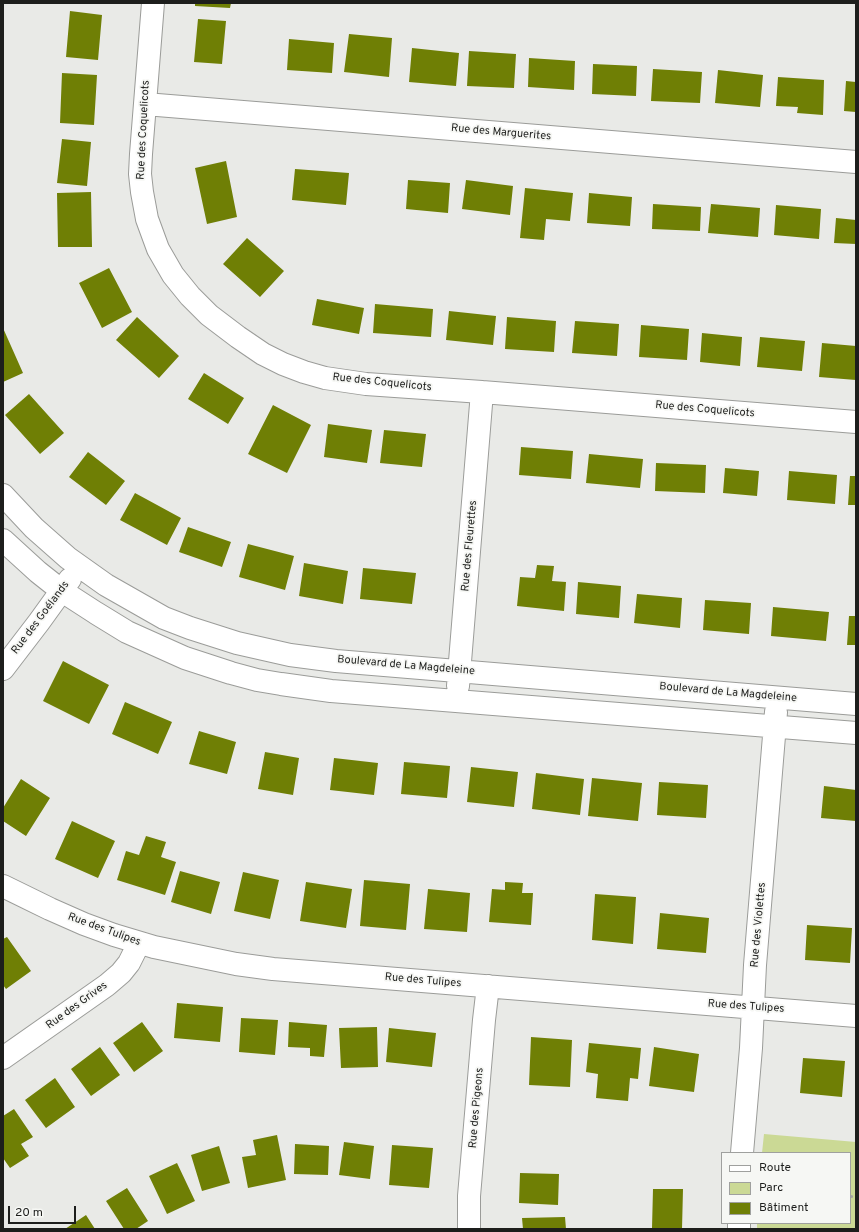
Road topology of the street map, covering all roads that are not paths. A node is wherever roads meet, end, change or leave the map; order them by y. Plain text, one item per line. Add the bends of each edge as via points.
1 (153, 3) edge
2 (145, 104) junction
3 (856, 162) edge
4 (482, 392) junction
5 (856, 422) edge
6 (3, 495) edge
7 (3, 540) edge
8 (79, 567) junction
9 (62, 591) junction
10 (3, 669) edge
11 (460, 670) junction
12 (777, 698) junction
13 (457, 701) junction
14 (856, 704) edge
15 (776, 726) junction
16 (856, 733) edge
17 (3, 886) edge
18 (139, 943) junction
19 (488, 986) junction
20 (753, 1007) junction
21 (856, 1016) edge
22 (3, 1058) edge
23 (742, 1152) edge
24 (469, 1229) edge

1 - 2 street, Rue des Coquelicots
2 - 3 street, Rue des Marguerites
2 - 4 street, Rue des Coquelicots via 140,174 147,219 158,249 173,274 209,315 263,354 283,364 325,378 366,384
4 - 5 street, Rue des Coquelicots
4 - 11 street, Rue des Fleurettes
6 - 8 street, Boulevard de La Magdeleine via 34,528
7 - 9 street
8 - 9 street, Rue des Goélands
8 - 11 street, Boulevard de La Magdeleine via 164,618 262,650 313,658
9 - 10 street, Rue des Goélands
9 - 13 street via 146,642 231,673 308,688
11 - 12 street, Boulevard de La Magdeleine
11 - 13 street, Rue des Fleurettes
12 - 14 street, Boulevard de La Magdeleine
12 - 15 street, Rue des Violettes
13 - 15 street
15 - 16 street
15 - 20 street, Rue des Violettes
17 - 18 street, Rue des Tulipes via 84,924
18 - 19 street, Rue des Tulipes via 178,953 273,969
18 - 22 street, Rue des Grives via 121,973 107,985
19 - 20 street, Rue des Tulipes
19 - 24 street, Rue des Pigeons via 469,1196
20 - 21 street, Rue des Tulipes
20 - 23 street, Rue des Violettes

